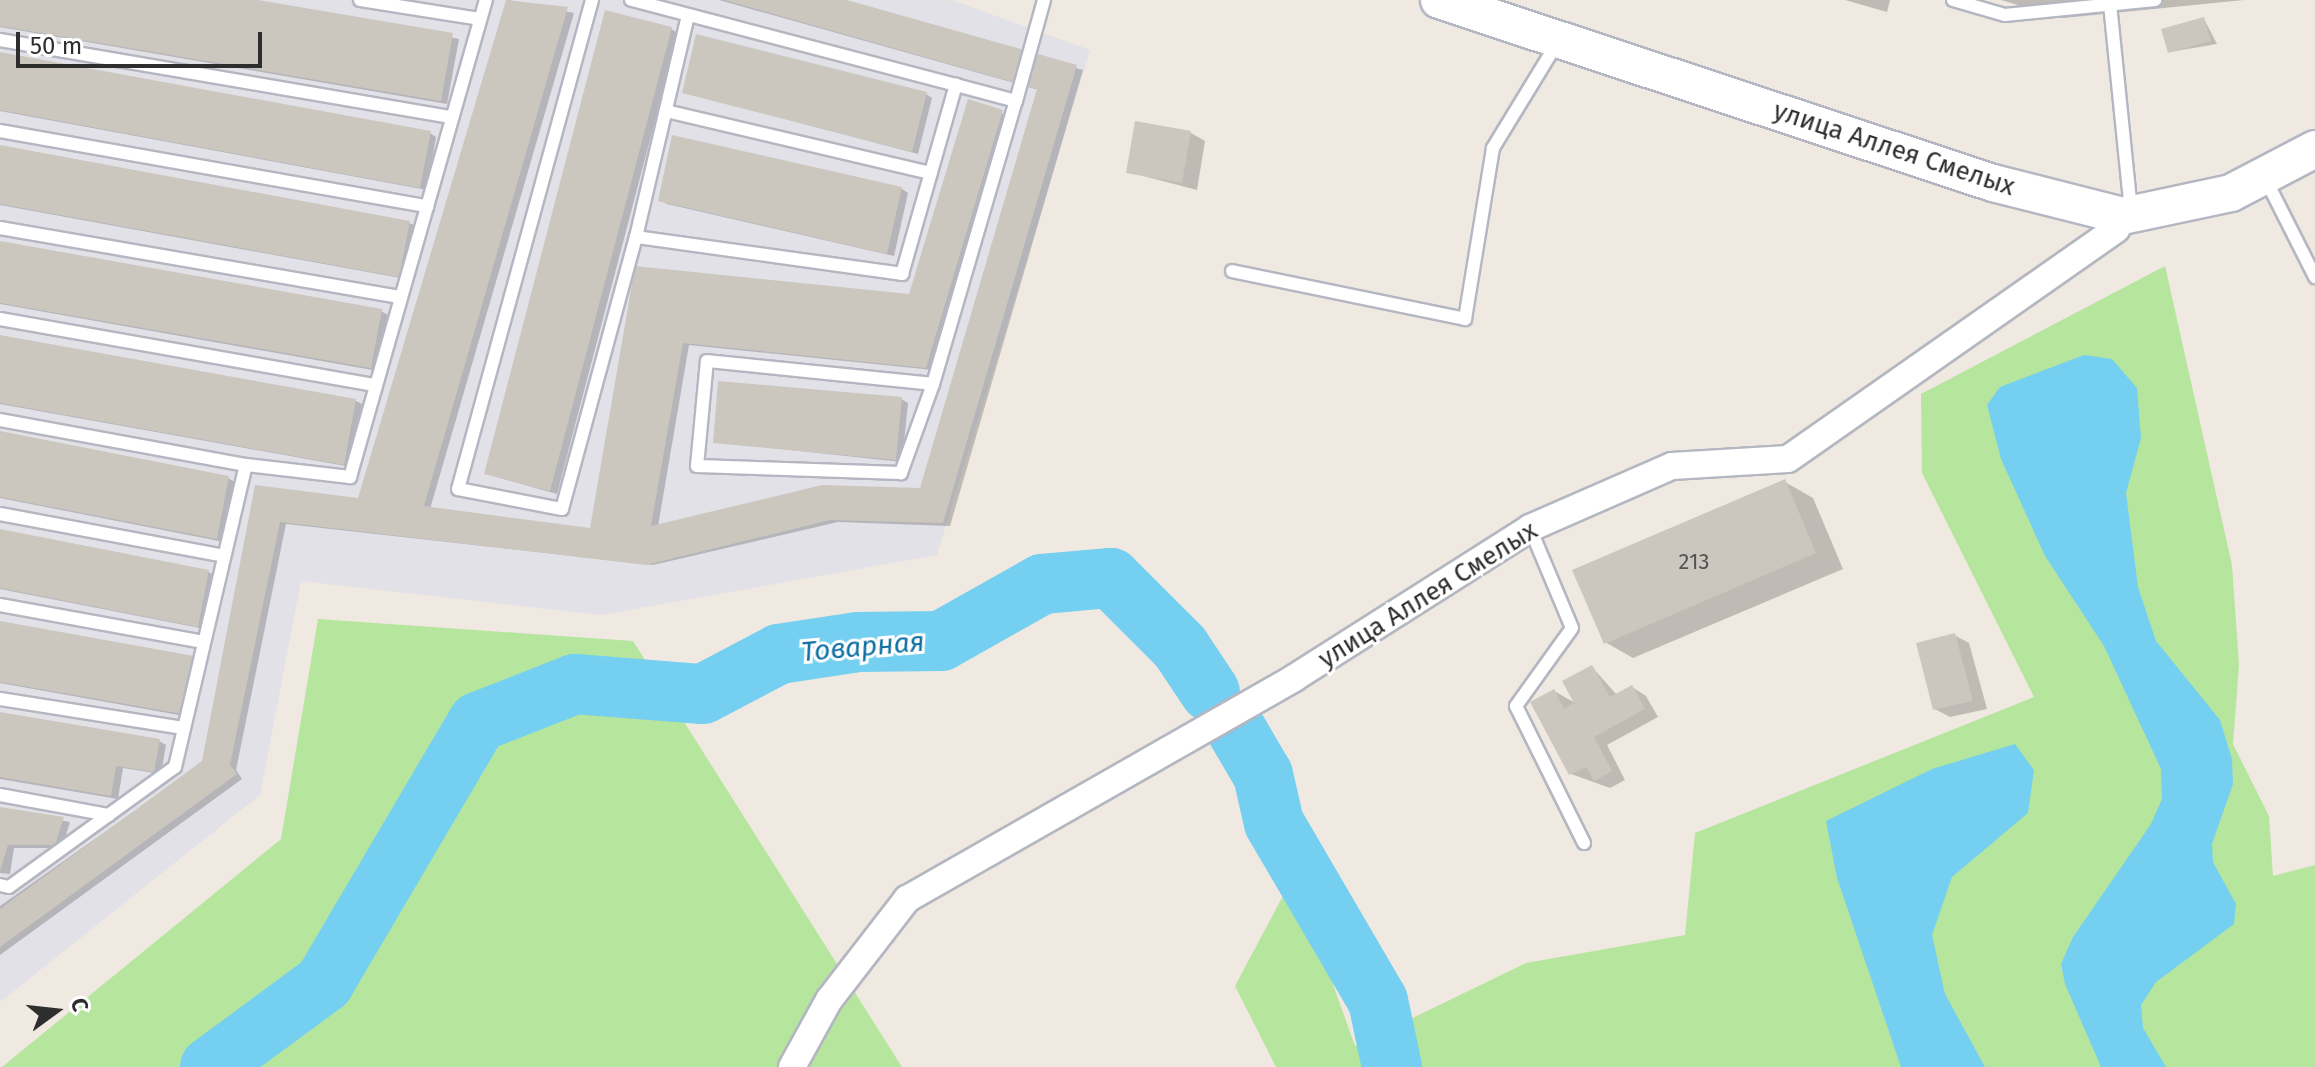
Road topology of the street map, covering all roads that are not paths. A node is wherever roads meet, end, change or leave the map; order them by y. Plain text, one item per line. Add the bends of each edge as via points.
1 (360, 0) edge
2 (486, 0) edge
3 (592, 0) edge
4 (631, 0) edge
5 (1044, 0) edge
6 (1439, 0) edge
7 (1953, 0) edge
8 (2155, 0) edge
9 (2117, 3) edge
10 (688, 15) junction
11 (480, 19) junction
12 (0, 40) edge
13 (1558, 40) junction
14 (956, 85) junction
15 (1016, 101) junction
16 (666, 111) junction
17 (452, 117) junction
18 (0, 131) edge
19 (2315, 149) edge
20 (931, 173) junction
21 (2264, 178) junction
22 (427, 206) junction
23 (2127, 215) junction
24 (0, 228) edge
25 (636, 237) junction
26 (1232, 271) dead end
27 (2315, 277) edge
28 (401, 297) junction
29 (0, 319) edge
30 (933, 384) junction
31 (376, 385) junction
32 (0, 420) edge
33 (246, 465) junction
34 (0, 514) edge
35 (1530, 528) junction
36 (224, 556) junction
37 (0, 605) edge
38 (204, 642) junction
39 (0, 699) edge
40 (184, 728) junction
41 (0, 795) edge
42 (109, 815) junction
43 (1584, 843) dead end
44 (0, 885) edge
45 (792, 1067) edge

1 - 11 lane
2 - 11 lane
3 - 25 lane via 458,489 562,509
4 - 10 lane
5 - 15 lane
6 - 13 main road, улица Аллея Смелых
7 - 9 lane via 2005,15
8 - 9 lane
9 - 23 lane
10 - 14 lane
10 - 16 lane
11 - 17 lane
12 - 17 lane
13 - 23 main road, улица Аллея Смелых via 1993,183
13 - 26 lane via 1493,148 1465,319
14 - 15 lane
14 - 20 lane
15 - 30 lane
16 - 20 lane
16 - 25 lane
17 - 22 lane
18 - 22 lane
19 - 21 main road, улица Аллея Смелых
20 - 25 lane via 902,274
21 - 23 main road, улица Аллея Смелых via 2231,193
21 - 27 lane
22 - 28 lane
23 - 35 street, улица Аллея Смелых via 2116,229 1788,459 1672,466
24 - 28 lane
28 - 31 lane
29 - 31 lane
30 - 30 lane via 707,361 697,466 901,473
31 - 33 lane via 350,477
32 - 33 lane
33 - 36 lane
34 - 36 lane
35 - 43 lane via 1572,628 1516,706
35 - 45 street, улица Аллея Смелых via 1294,678 907,899 829,1000
36 - 38 lane
37 - 38 lane
38 - 40 lane
39 - 40 lane
40 - 42 lane via 175,767
41 - 42 lane
42 - 44 lane via 9,887

